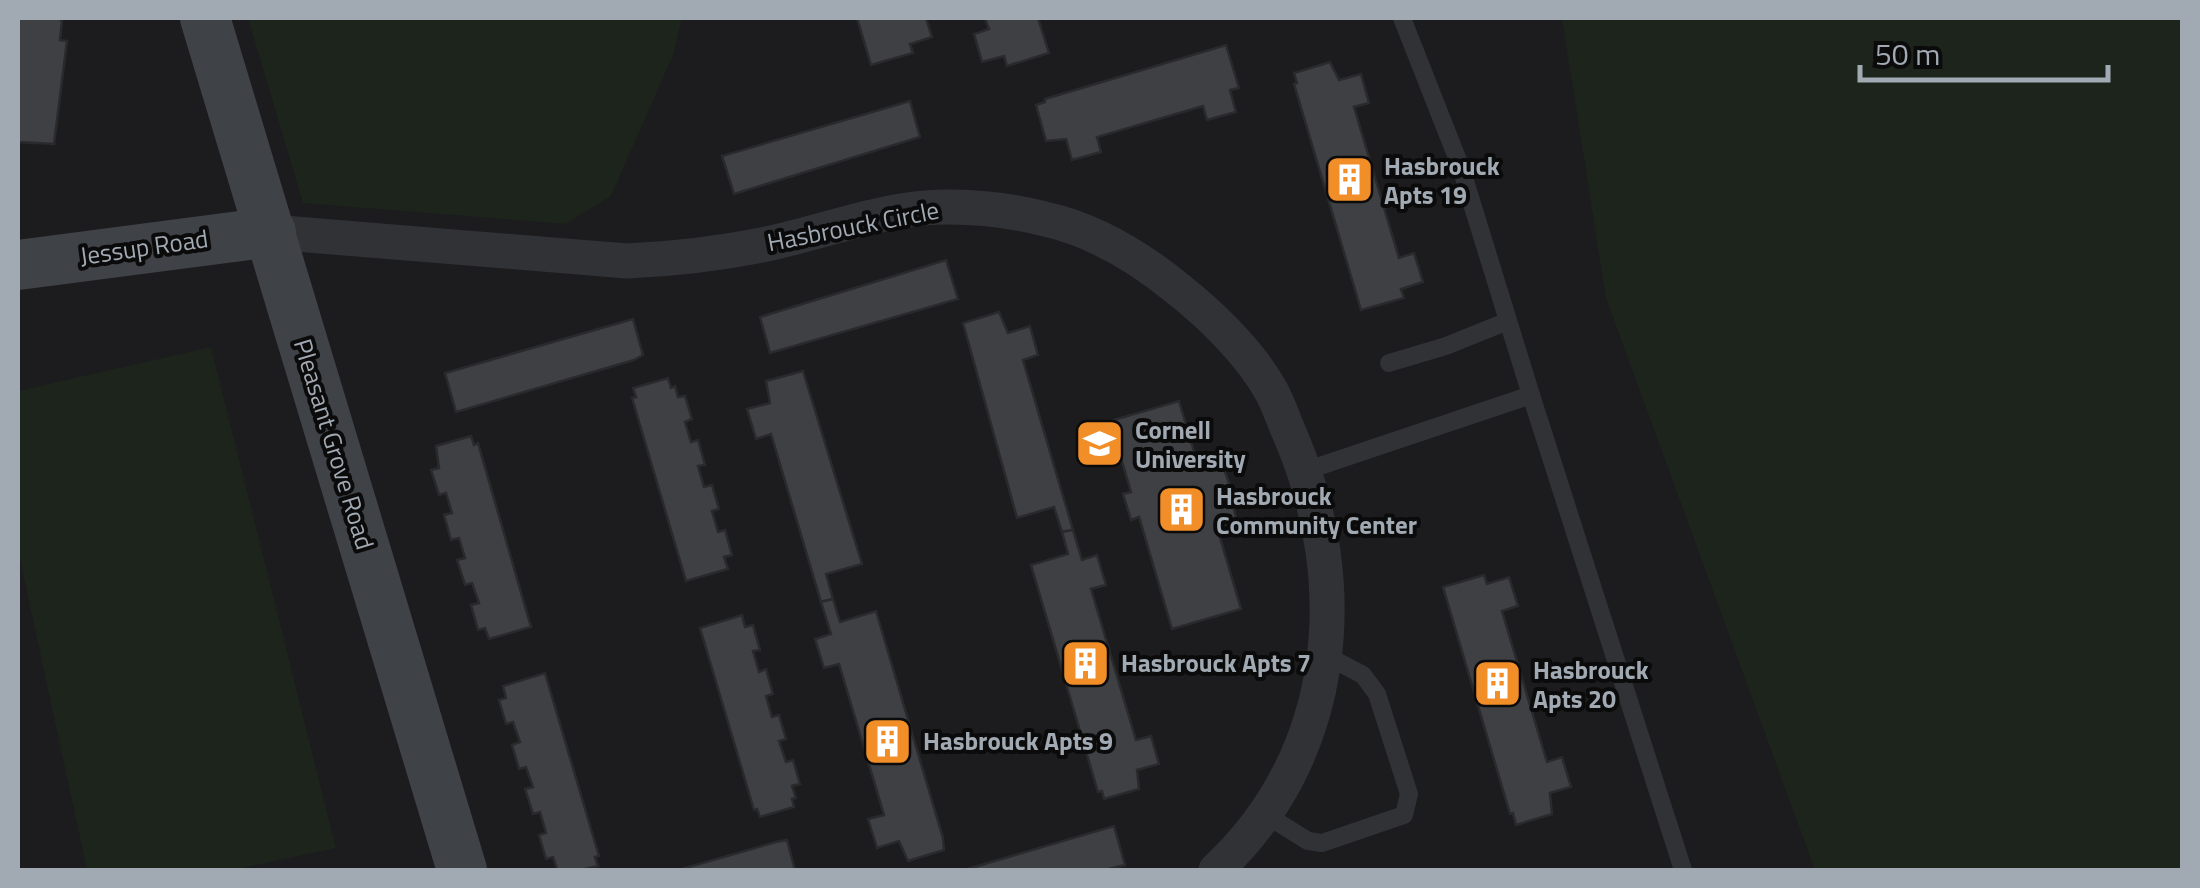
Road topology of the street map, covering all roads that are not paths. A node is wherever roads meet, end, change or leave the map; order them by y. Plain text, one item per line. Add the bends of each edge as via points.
1 (205, 18) edge
2 (1402, 18) edge
3 (272, 232) junction
4 (18, 265) edge
5 (1508, 320) junction
6 (1389, 363) dead end
7 (1531, 395) junction
8 (1305, 471) junction
9 (1325, 654) junction
10 (1266, 815) junction
11 (462, 870) edge
12 (1216, 870) edge
13 (1683, 870) edge

1 - 3 street, Pleasant Grove Road
2 - 5 lane via 1461,168
3 - 4 street, Jessup Road
3 - 8 street, Hasbrouck Circle via 627,262 763,244 912,210 1016,212 1105,240 1202,308 1270,388
3 - 11 street, Pleasant Grove Road
5 - 6 lane
5 - 7 lane
7 - 8 lane
7 - 13 lane
8 - 9 street, Hasbrouck Circle via 1328,580
9 - 10 street, Hasbrouck Circle via 1310,726
9 - 10 lane via 1362,675 1377,694 1409,794 1404,815 1322,843
10 - 12 street, Hasbrouck Circle

